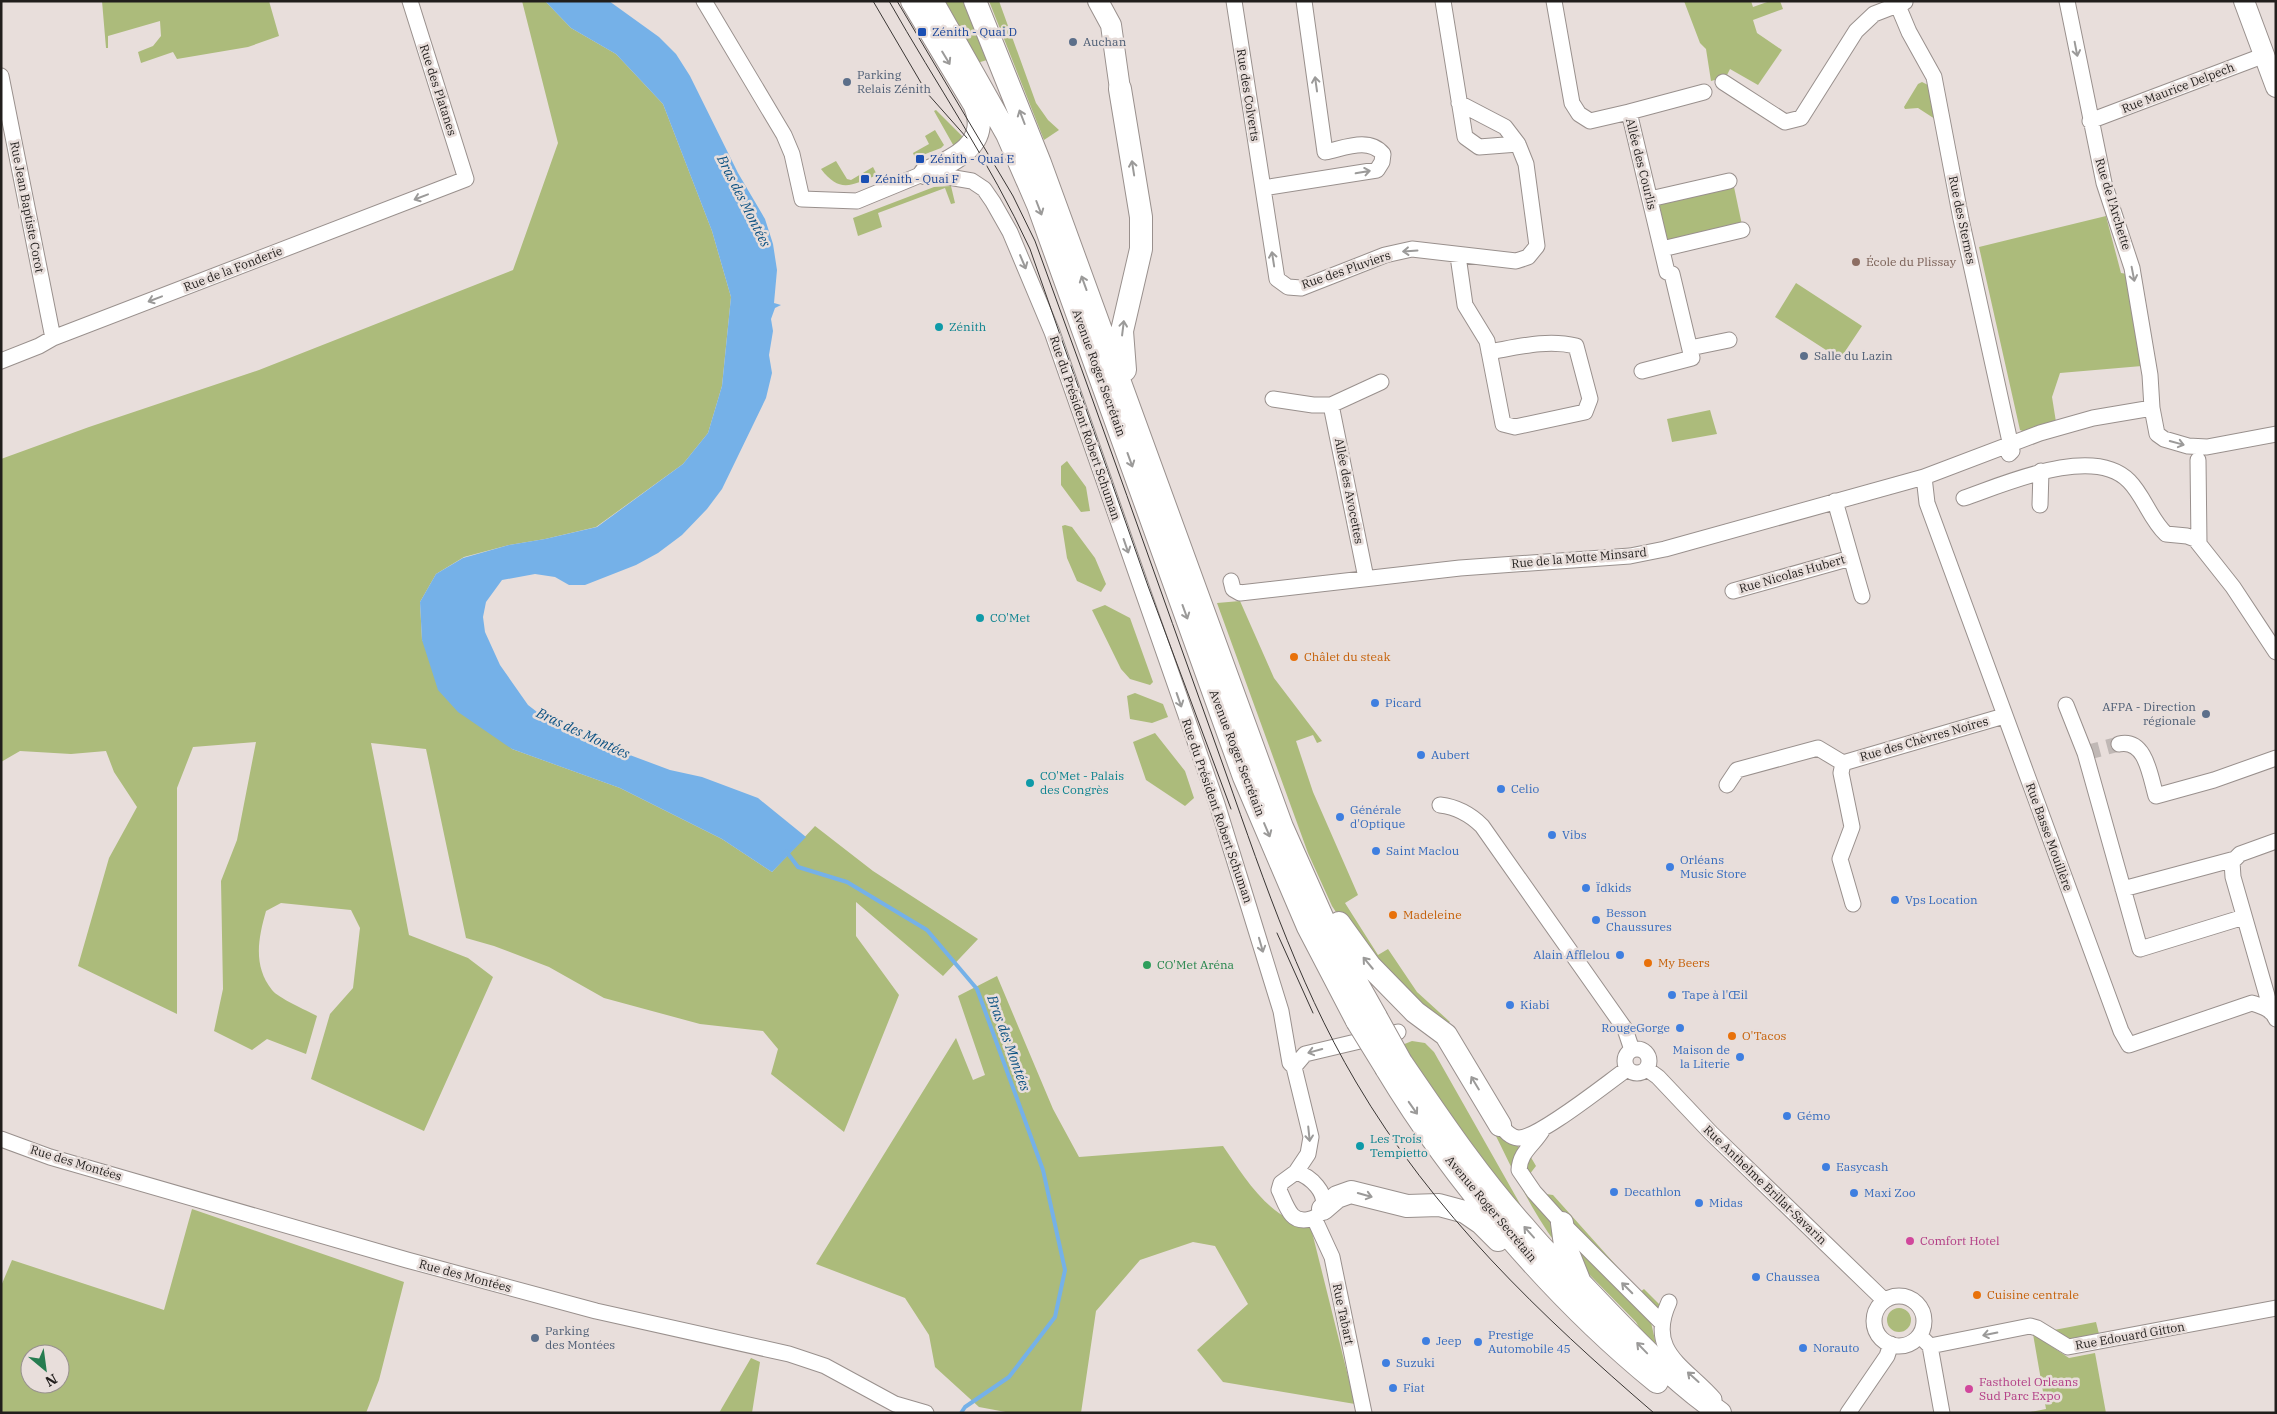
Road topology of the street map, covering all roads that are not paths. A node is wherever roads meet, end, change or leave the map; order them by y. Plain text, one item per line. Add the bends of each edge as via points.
1 (410, 1) edge
2 (704, 1) edge
3 (912, 1) edge
4 (932, 1) edge
5 (975, 1) edge
6 (1098, 1) edge
7 (1234, 1) edge
8 (1304, 1) edge
9 (1443, 1) edge
10 (1554, 1) edge
11 (2067, 1) edge
12 (2244, 1) edge
13 (1899, 3) edge
14 (2265, 55) junction
15 (1, 76) edge
16 (1723, 82) dead end
17 (2276, 87) edge
18 (1120, 89) joint
19 (1704, 92) dead end
20 (1459, 103) junction
21 (1628, 112) junction
22 (2090, 121) junction
23 (1518, 144) junction
24 (1325, 152) junction
25 (925, 173) junction
26 (1329, 178) junction
27 (466, 179) joint
28 (1729, 182) dead end
29 (1263, 188) junction
30 (1650, 199) junction
31 (1268, 228) joint
32 (1742, 230) dead end
33 (1662, 249) junction
34 (1458, 256) junction
35 (53, 338) junction
36 (1729, 340) dead end
37 (1690, 348) junction
38 (1489, 352) junction
39 (1, 361) edge
40 (1642, 371) dead end
41 (1381, 382) dead end
42 (1273, 399) dead end
43 (1331, 404) junction
44 (2152, 408) junction
45 (1132, 411) junction
46 (2276, 434) edge
47 (2010, 445) junction
48 (2198, 460) dead end
49 (2042, 471) junction
50 (1924, 477) junction
51 (1964, 498) dead end
52 (1835, 501) junction
53 (1927, 503) junction
54 (2040, 505) dead end
55 (2198, 544) junction
56 (1852, 558) junction
57 (1366, 578) junction
58 (1231, 581) dead end
59 (1733, 591) dead end
60 (1862, 596) dead end
61 (1204, 610) junction
62 (2276, 652) edge
63 (2066, 706) dead end
64 (2004, 716) junction
65 (2119, 744) tunnel mouth
66 (2276, 758) edge
67 (1843, 763) junction
68 (1728, 786) dead end
69 (1440, 805) dead end
70 (2276, 841) edge
71 (2235, 859) junction
72 (2123, 889) junction
73 (1853, 904) dead end
74 (2244, 917) junction
75 (2274, 1016) edge
76 (1367, 1019) junction
77 (1398, 1032) dead end
78 (1632, 1050) junction
79 (1394, 1065) junction
80 (1294, 1067) junction
81 (1627, 1069) junction
82 (1647, 1069) junction
83 (1500, 1125) joint
84 (1543, 1129) junction
85 (1, 1139) edge
86 (1296, 1172) junction
87 (1318, 1214) junction
88 (1562, 1223) junction
89 (1580, 1283) junction
90 (1884, 1300) junction
91 (1669, 1302) dead end
92 (2276, 1308) edge
93 (1662, 1323) junction
94 (1924, 1342) junction
95 (1891, 1344) junction
96 (1646, 1373) junction
97 (926, 1413) edge
98 (1364, 1413) edge
99 (1695, 1413) edge
100 (1720, 1413) edge
101 (1727, 1413) edge
102 (1848, 1413) edge
103 (1942, 1413) edge

1 - 27 street, Rue des Platanes
2 - 25 street, Rue du Président Robert Schuman via 784,135 792,154 802,199 856,200
3 -> 25 main road via 974,104 979,120 968,149
4 -> 76 main road, Avenue Roger Secrétain via 1006,134 1038,205 1244,777 1308,927
45 -> 5 main road, Avenue Roger Secrétain via 1040,163
6 - 18 street via 1111,26
7 - 29 street, Rue des Colverts
24 -> 8 street
9 - 20 street
10 - 21 street, Allée des Courlis via 1572,104 1590,121
11 -> 22 street, Rue de l'Archette
12 - 14 street
13 - 16 street via 1874,14 1856,31 1801,118 1785,122
13 - 47 street, Rue des Sternes via 1912,39 1934,77
14 - 17 street
14 - 22 street, Rue Maurice Delpech
15 - 35 street, Rue Jean Baptiste Corot
45 -> 18 main road via 1122,331 1141,249 1141,217
19 - 21 street
20 - 23 street via 1505,127
20 - 23 street via 1465,137 1478,147
21 - 30 street, Allée des Courlis
22 -> 44 street, Rue de l'Archette via 2104,183 2132,268 2150,375
23 - 34 street, Rue des Pluviers via 1526,164 1538,246 1528,257 1516,261
24 - 26 street
26 -> 24 street via 1377,170 1383,154 1377,147 1367,144
25 -> 80 street, Rue du Président Robert Schuman via 962,178 984,188 1010,232 1052,332 1217,804 1281,1011 1290,1063
26 - 29 street
27 -> 35 street, Rue de la Fonderie
28 - 30 street
29 - 31 street, Rue des Colverts
30 - 33 street, Allée des Courlis
34 -> 31 street, Rue des Pluviers via 1412,249 1386,254 1301,288 1288,287 1277,279
32 - 33 street
33 - 37 street, Allée des Courlis via 1668,272 1672,274
34 - 38 street via 1465,305 1487,341
35 - 39 street, Rue de la Fonderie
36 - 37 street
37 - 40 street via 1692,358
38 - 38 street via 1503,424 1515,426 1585,412 1590,399 1576,346 1540,343
41 - 43 street
42 - 43 street via 1313,405
43 - 57 street, Allée des Avocettes
44 -> 46 street, Rue de l'Archette via 2157,434 2188,446 2207,447
44 - 47 street, Rue de la Motte Minsard via 2093,418
45 - 61 main road, Avenue Roger Secrétain
47 - 50 street, Rue de la Motte Minsard
47 - 53 street, Rue de la Motte Minsard via 2012,451 2008,454 1936,482 1928,490
48 - 55 street
49 - 51 street
49 - 54 street
49 - 55 street via 2061,466 2114,469 2129,481 2166,534 2187,536
50 - 52 street, Rue de la Motte Minsard
50 - 53 street, Rue Basse Mouillère
52 - 56 street, Rue Nicolas Hubert
52 - 57 street, Rue de la Motte Minsard via 1701,540 1630,556
53 - 64 street, Rue Basse Mouillère
55 - 62 street via 2233,587
56 - 59 street, Rue Nicolas Hubert
56 - 60 street, Rue Nicolas Hubert
57 - 58 street, Rue de la Motte Minsard via 1240,593 1233,589
61 - 76 main road, Avenue Roger Secrétain via 1282,827
83 -> 61 main road via 1446,1035 1414,1012 1370,966 1330,909 1265,762
63 - 72 street via 2085,753
64 - 67 street, Rue des Chèvres Noires
64 - 75 street, Rue Basse Mouillère via 2120,1031 2130,1044 2252,1003 2263,1006
65 - 66 street via 2135,745 2143,755 2156,796
67 - 68 street, Rue des Chèvres Noires via 1818,748 1737,770
67 - 73 street, Rue des Chèvres Noires via 1841,773 1852,827 1840,859
69 - 78 street via 1468,814 1482,826 1624,1029
70 - 71 street via 2240,854
71 - 72 street
71 - 74 street via 2232,862 2233,877
72 - 74 street via 2140,949
74 - 75 street
76 - 79 main road, Avenue Roger Secrétain, bridge
77 -> 80 street via 1305,1054
78 - 81 street via 1625,1058
78 - 82 street via 1639,1049 1648,1055
89 -> 79 main road, Avenue Roger Secrétain via 1556,1263 1504,1205
79 -> 96 main road, Avenue Roger Secrétain via 1450,1162 1486,1208 1560,1290
80 -> 86 street via 1311,1137 1308,1154
81 - 82 street via 1637,1074
81 - 84 street
82 - 90 street, Rue Anthelme Brillat-Savarin
83 - 84 street via 1507,1134 1519,1138
84 - 88 street via 1522,1153 1519,1170
85 - 97 street, Rue des Montées via 50,1157 407,1260 596,1311 788,1354 825,1366 895,1404
86 - 87 street via 1314,1181 1323,1199
86 - 87 street via 1281,1183 1279,1190 1293,1216 1299,1220
87 -> 96 main road via 1337,1196 1350,1192 1407,1206 1439,1205 1466,1212 1481,1223 1552,1296 1616,1353
87 - 98 street, Rue Tabart via 1332,1257
88 - 89 main road via 1565,1245
93 -> 88 street
100 -> 89 main road, Avenue Roger Secrétain via 1644,1351
90 - 94 street via 1904,1296 1918,1305 1924,1320
90 - 95 street via 1875,1313 1874,1321 1878,1335
91 - 93 street
92 -> 94 street, Rue Edouard Gitton via 2068,1347 2030,1326
101 -> 93 street via 1668,1353 1660,1334
94 - 95 street
94 - 103 street
95 - 102 street via 1887,1356
96 - 99 main road, Avenue Roger Secrétain

